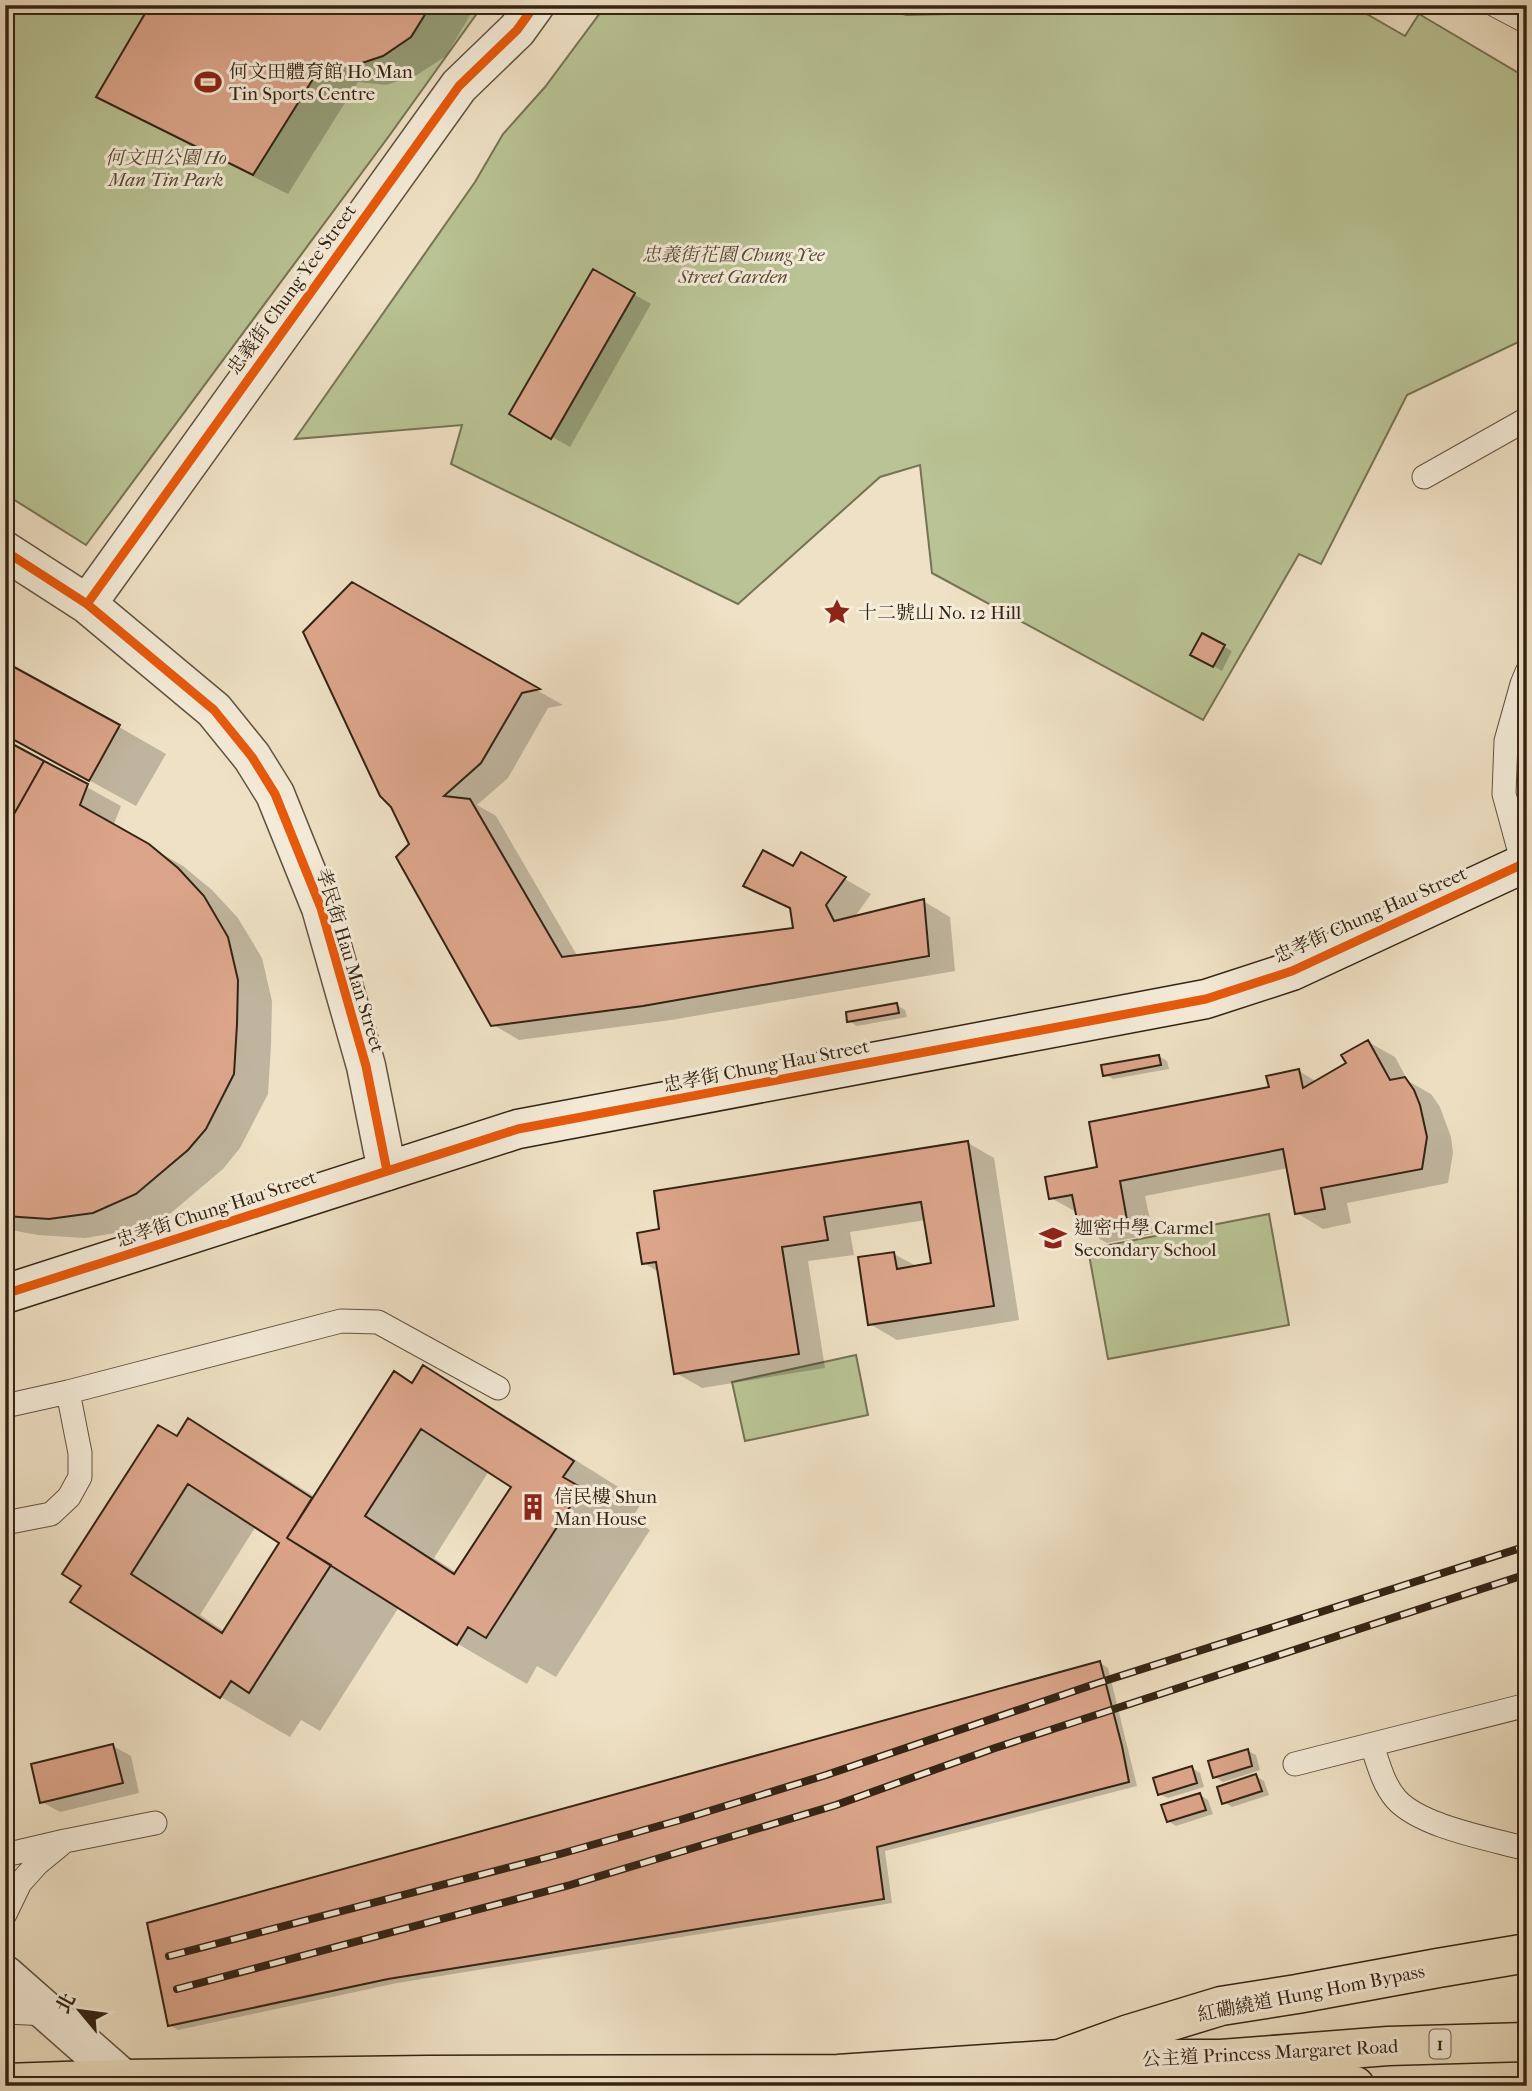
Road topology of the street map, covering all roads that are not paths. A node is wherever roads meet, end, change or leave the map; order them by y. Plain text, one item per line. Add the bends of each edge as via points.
1 (535, 5) edge
2 (1495, 5) edge
3 (1527, 22) edge
4 (1527, 419) edge
5 (1424, 477) dead end
6 (5, 551) edge
7 (87, 604) junction
8 (1527, 672) edge
9 (1525, 863) edge
10 (387, 1171) junction
11 (5, 1294) edge
12 (498, 1388) dead end
13 (68, 1392) junction
14 (5, 1406) edge
15 (5, 1522) edge
16 (1527, 1704) edge
17 (1372, 1745) junction
18 (1295, 1764) dead end
19 (155, 1823) dead end
20 (65, 1841) junction
21 (1527, 1849) edge
22 (5, 1855) edge
23 (5, 1914) edge
24 (1527, 1953) edge
25 (5, 1974) edge
26 (5, 2012) edge
27 (50, 2015) junction
28 (1527, 2042) edge
29 (1060, 2059) junction
30 (1221, 2059) junction
31 (123, 2079) junction
32 (5, 2083) edge
33 (1355, 2086) edge

1 - 7 street, 忠義街 Chung Yee Street via 517,30 458,86
2 - 3 lane
4 - 5 lane
6 - 7 street, 孝民街 Hau Man Street
7 - 10 street, 孝民街 Hau Man Street via 214,710 275,794 321,908 366,1066
8 - 9 lane via 1506,741 1504,794
9 - 10 street, 忠孝街 Chung Hau Street via 1292,971 1206,999 518,1129
10 - 11 street, 忠孝街 Chung Hau Street
12 - 13 lane via 378,1322 341,1321
13 - 14 lane
13 - 15 lane via 80,1477 69,1497 51,1514
16 - 17 lane
17 - 18 lane
17 - 21 lane via 1397,1800 1421,1817
19 - 20 lane
20 - 22 lane
20 - 23 lane via 20,1883
24 - 29 main road, 紅磡繞道 Hung Hom Bypass via 1221,2006
25 - 27 street
26 - 27 lane
27 - 31 street
28 - 30 main road, 公主道 Princess Margaret Road / 1 via 1388,2046
29 - 30 main road, 公主道 Princess Margaret Road / 1
29 - 31 main road, 公主道 Princess Margaret Road / 1 via 838,2074
30 - 33 main road
31 - 32 main road, 公主道 Princess Margaret Road / 1

